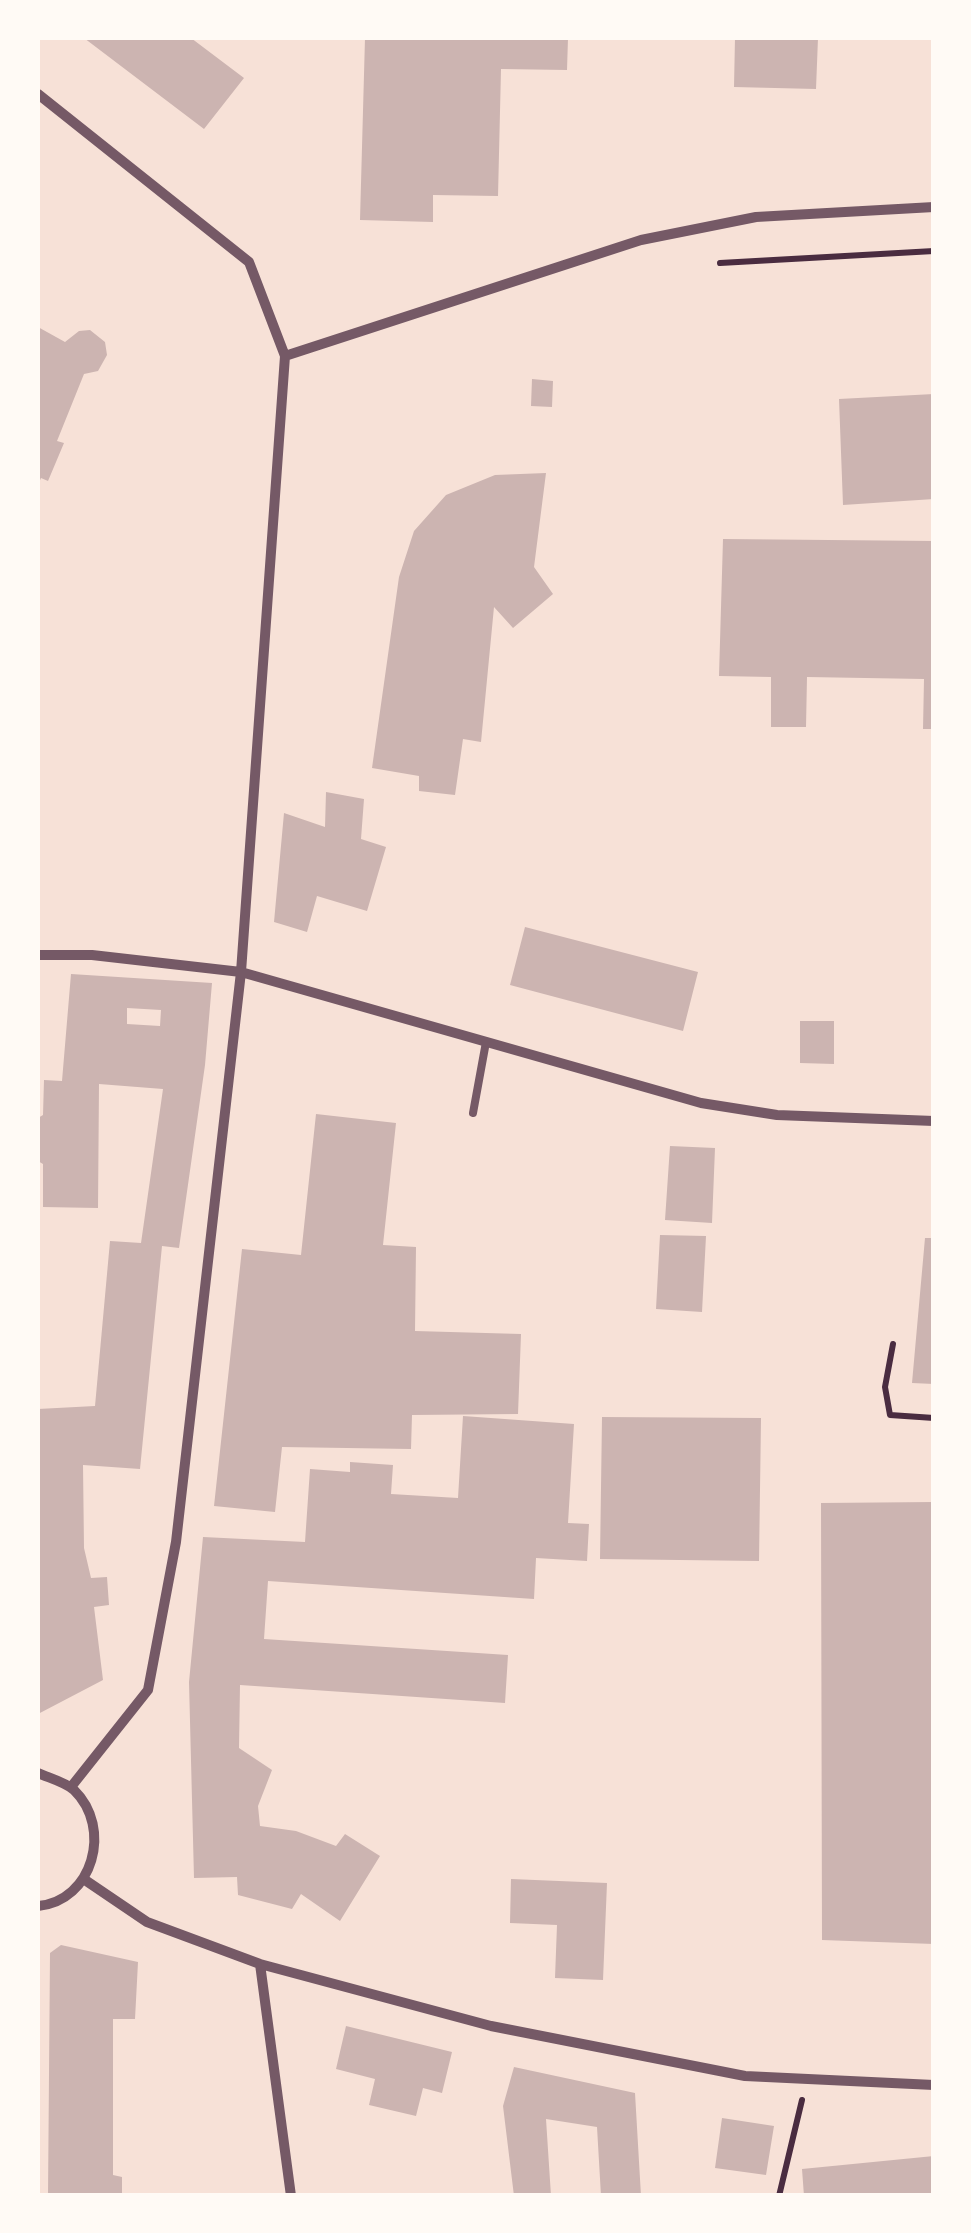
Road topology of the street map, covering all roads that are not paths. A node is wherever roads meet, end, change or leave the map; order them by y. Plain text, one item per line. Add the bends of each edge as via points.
1 (38, 94) edge
2 (934, 207) edge
3 (286, 356) junction
4 (38, 955) edge
5 (241, 972) junction
6 (486, 1042) junction
7 (472, 1113) dead end
8 (934, 1121) edge
9 (38, 1773) edge
10 (71, 1787) junction
11 (84, 1880) junction
12 (38, 1906) edge
13 (260, 1964) junction
14 (934, 2085) edge
15 (291, 2196) edge

1 - 3 street via 249,262
2 - 3 street via 756,218 640,240
3 - 5 street
4 - 5 street
5 - 6 street
5 - 10 street via 176,1542 148,1690
6 - 7 lane
6 - 8 street via 701,1103 777,1115
9 - 10 street
10 - 11 street via 89,1808 96,1842
11 - 12 street via 54,1905
11 - 13 street via 147,1922
13 - 14 street via 491,2026 744,2076
13 - 15 street

